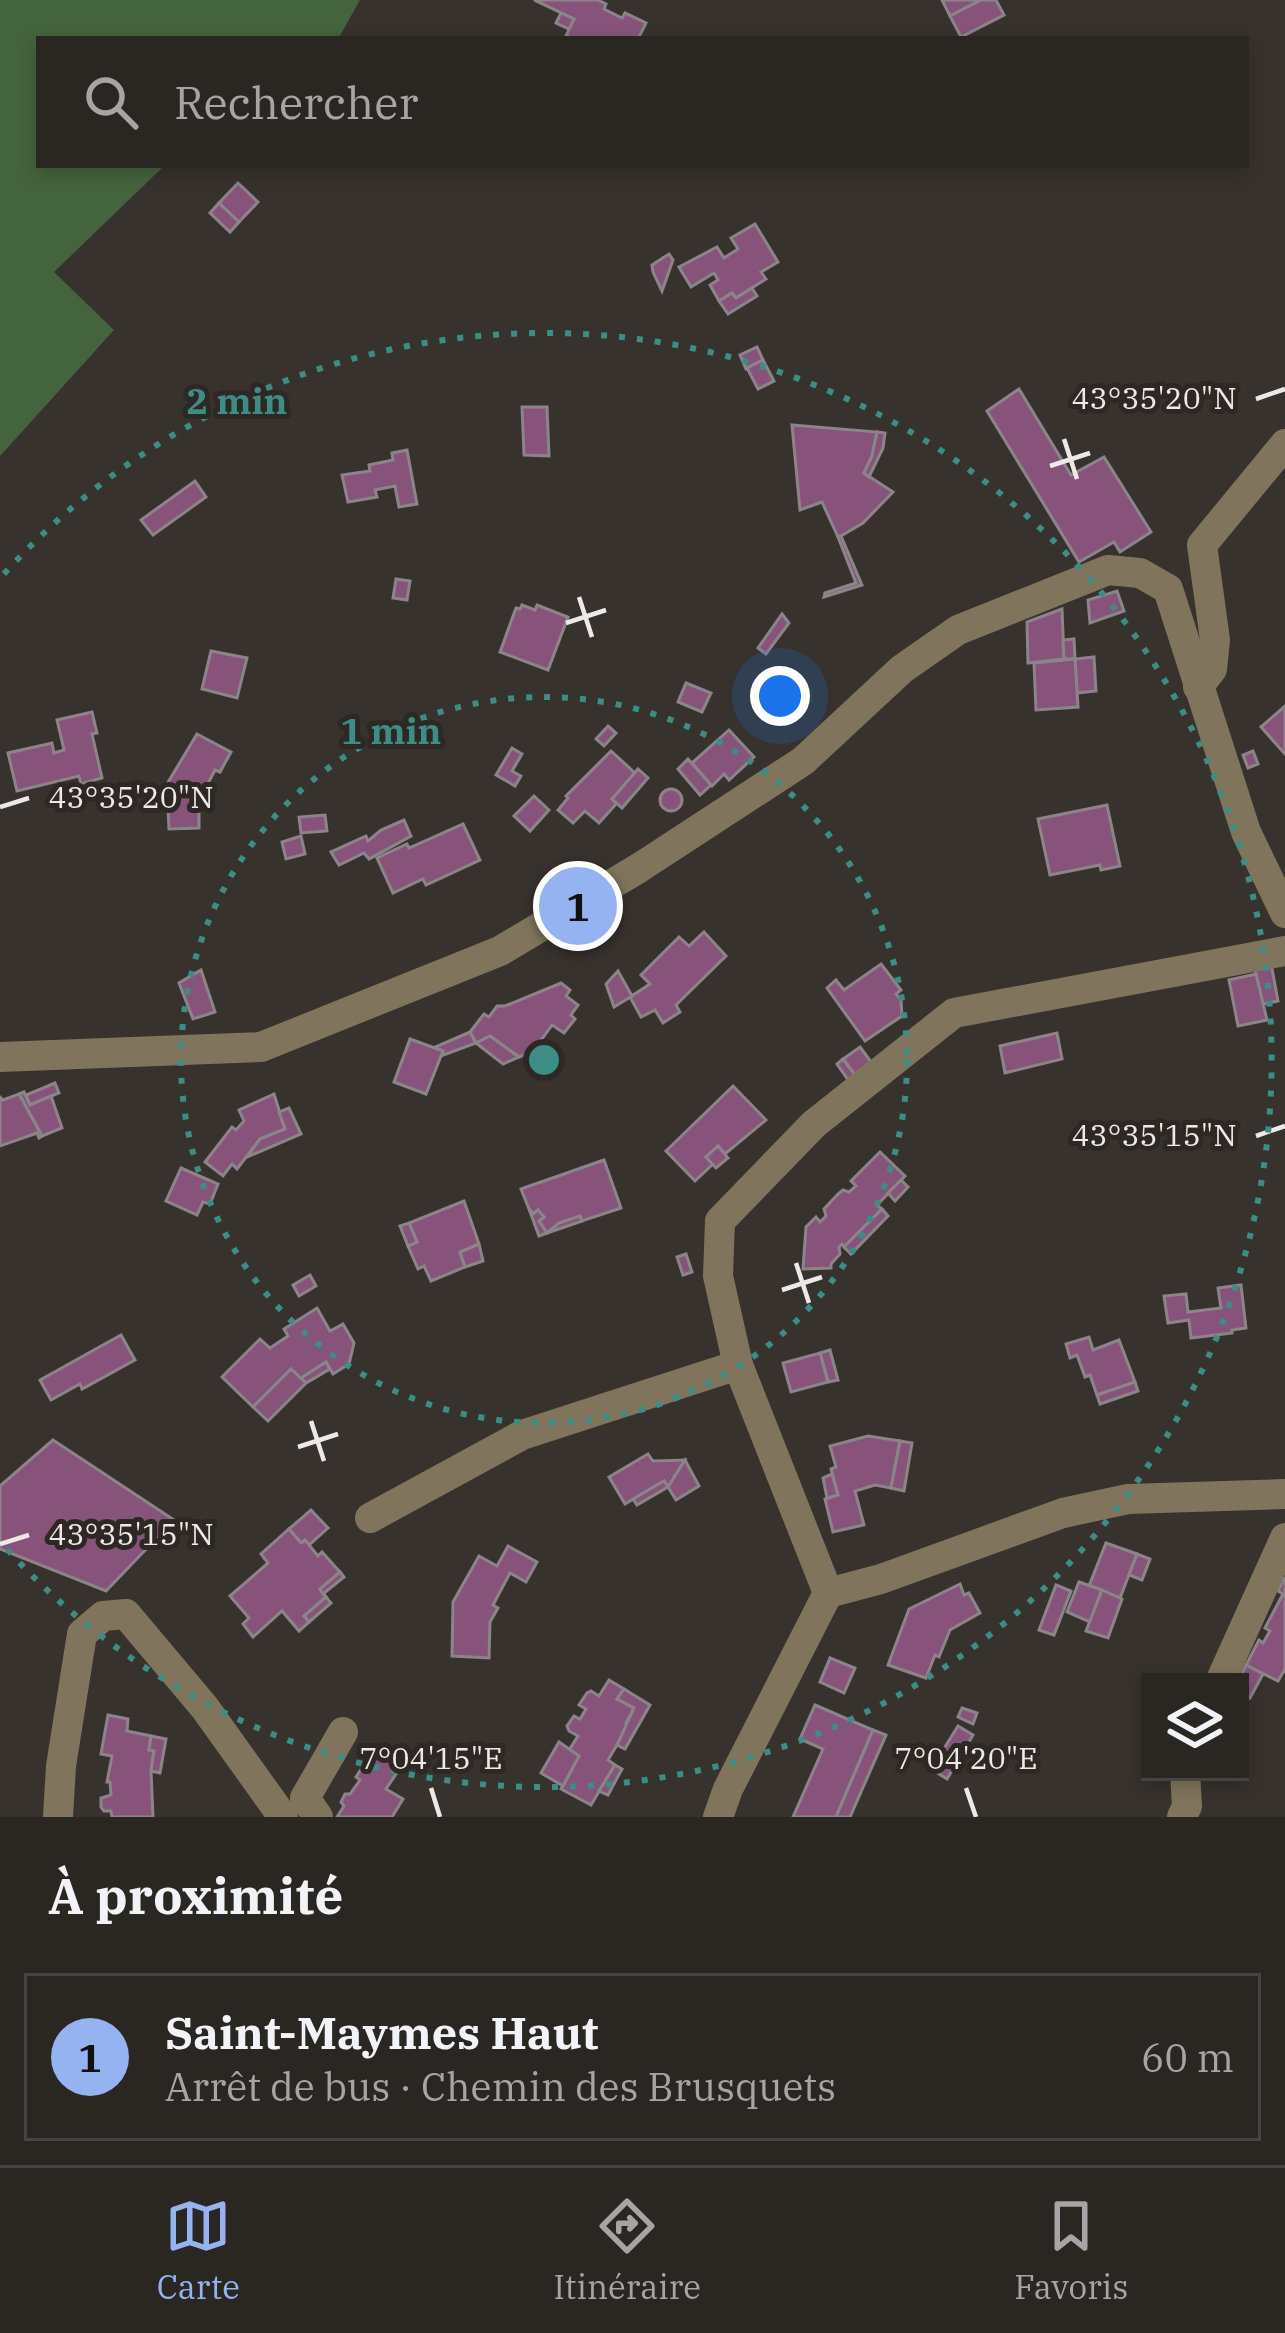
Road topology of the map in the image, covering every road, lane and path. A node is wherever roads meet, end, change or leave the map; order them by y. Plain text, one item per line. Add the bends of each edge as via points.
1 (1285, 444) edge
2 (1198, 687) junction
3 (1285, 913) edge
4 (1285, 951) edge
5 (0, 1057) edge
6 (738, 1366) junction
7 (1285, 1494) edge
8 (370, 1518) dead end
9 (1285, 1538) edge
10 (828, 1593) junction
11 (1224, 1673) edge
12 (343, 1732) dead end
13 (1186, 1781) edge
14 (722, 1816) edge
15 (58, 1817) edge
16 (283, 1817) edge
17 (318, 1817) edge
18 (1182, 1817) edge

1 - 2 street via 1202,545 1215,640 1212,669
2 - 3 street via 1246,832
2 - 5 street via 1168,589 1140,573 1108,570 958,630 902,669 802,761 500,951 261,1047
4 - 6 street via 954,1013 814,1124 720,1221 718,1276
6 - 8 street via 522,1435
6 - 10 street
7 - 10 street via 1129,1499 1063,1513
9 - 11 street
10 - 14 street
12 - 17 street via 305,1798
13 - 18 street
15 - 16 street via 82,1634 103,1616 126,1614

